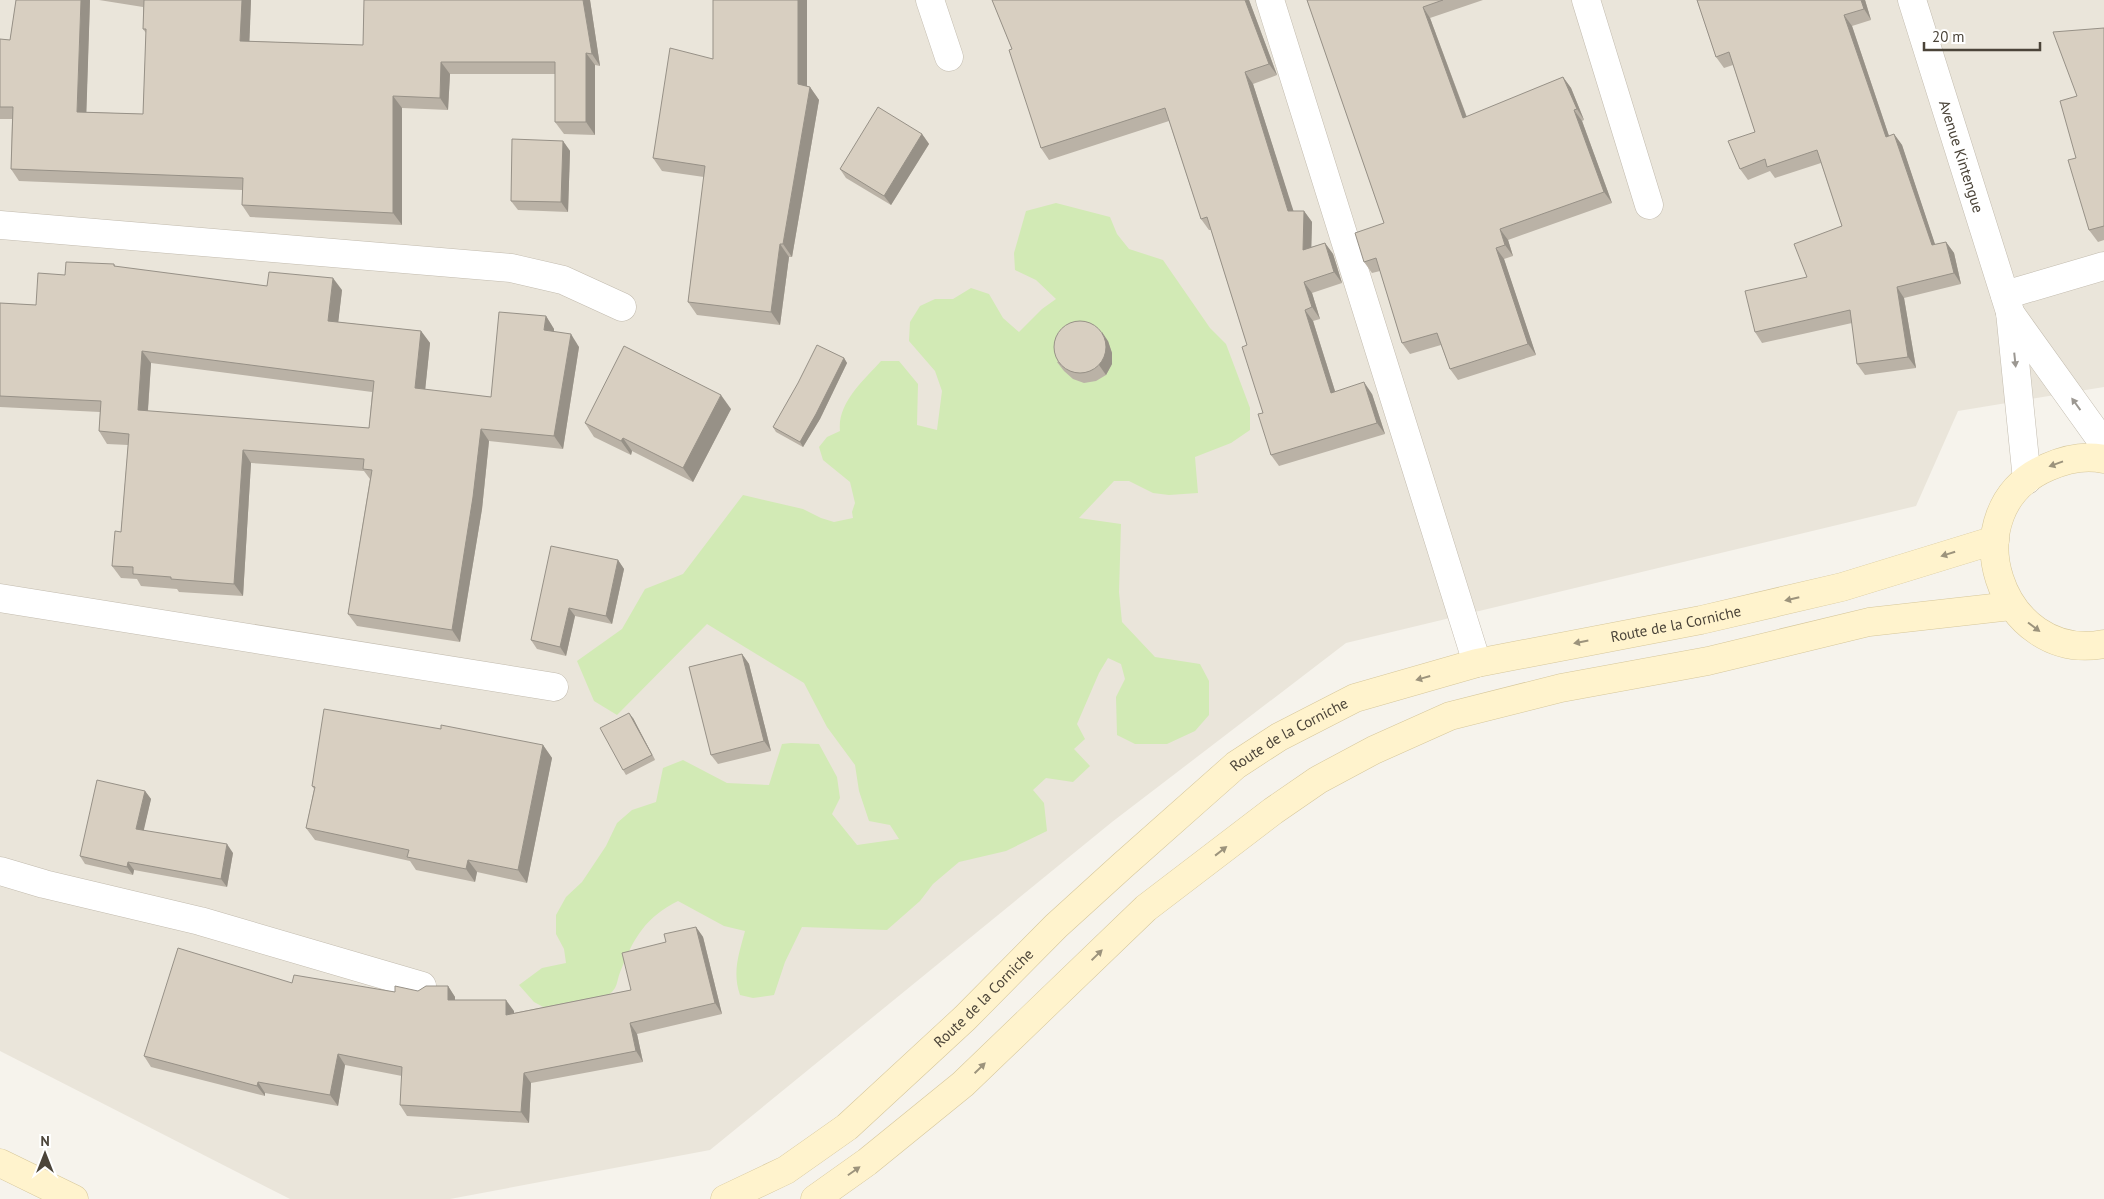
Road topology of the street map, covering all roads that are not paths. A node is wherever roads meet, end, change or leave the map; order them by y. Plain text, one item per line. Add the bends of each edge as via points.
1 (930, 0) edge
2 (1270, 0) edge
3 (1586, 0) edge
4 (1912, 0) edge
5 (949, 57) dead end
6 (1649, 205) dead end
7 (0, 225) edge
8 (2104, 266) edge
9 (2007, 303) junction
10 (622, 308) dead end
11 (2104, 444) edge
12 (2104, 459) edge
13 (2027, 480) junction
14 (1995, 540) junction
15 (0, 598) edge
16 (2012, 606) junction
17 (2104, 644) edge
18 (1477, 663) junction
19 (554, 687) dead end
20 (0, 871) edge
21 (422, 986) edge
22 (0, 1163) edge
23 (74, 1199) edge
24 (725, 1199) edge
25 (815, 1199) edge

1 - 5 street
2 - 18 street
3 - 6 street
4 - 9 street, Avenue Kintengue
7 - 10 street via 511,268 563,280
8 - 9 street
11 -> 9 street, Avenue Kintengue
9 -> 13 street, Avenue Kintengue
12 -> 13 main road via 2079,458 2060,462
13 - 14 main road via 2005,507
14 - 16 main road via 1997,574
14 -> 18 main road, Route de la Corniche via 1842,587 1701,620
15 - 19 street
16 -> 17 main road via 2024,620 2058,641 2078,645
25 -> 16 main road via 867,1162 963,1084 1146,908 1273,811 1318,780 1374,750 1450,716 1561,688 1708,661 1869,622
18 -> 24 main road, Route de la Corniche via 1355,698 1279,737 1236,765 1056,926 965,1018 847,1127 786,1170
20 - 21 street via 200,921
22 - 23 main road

